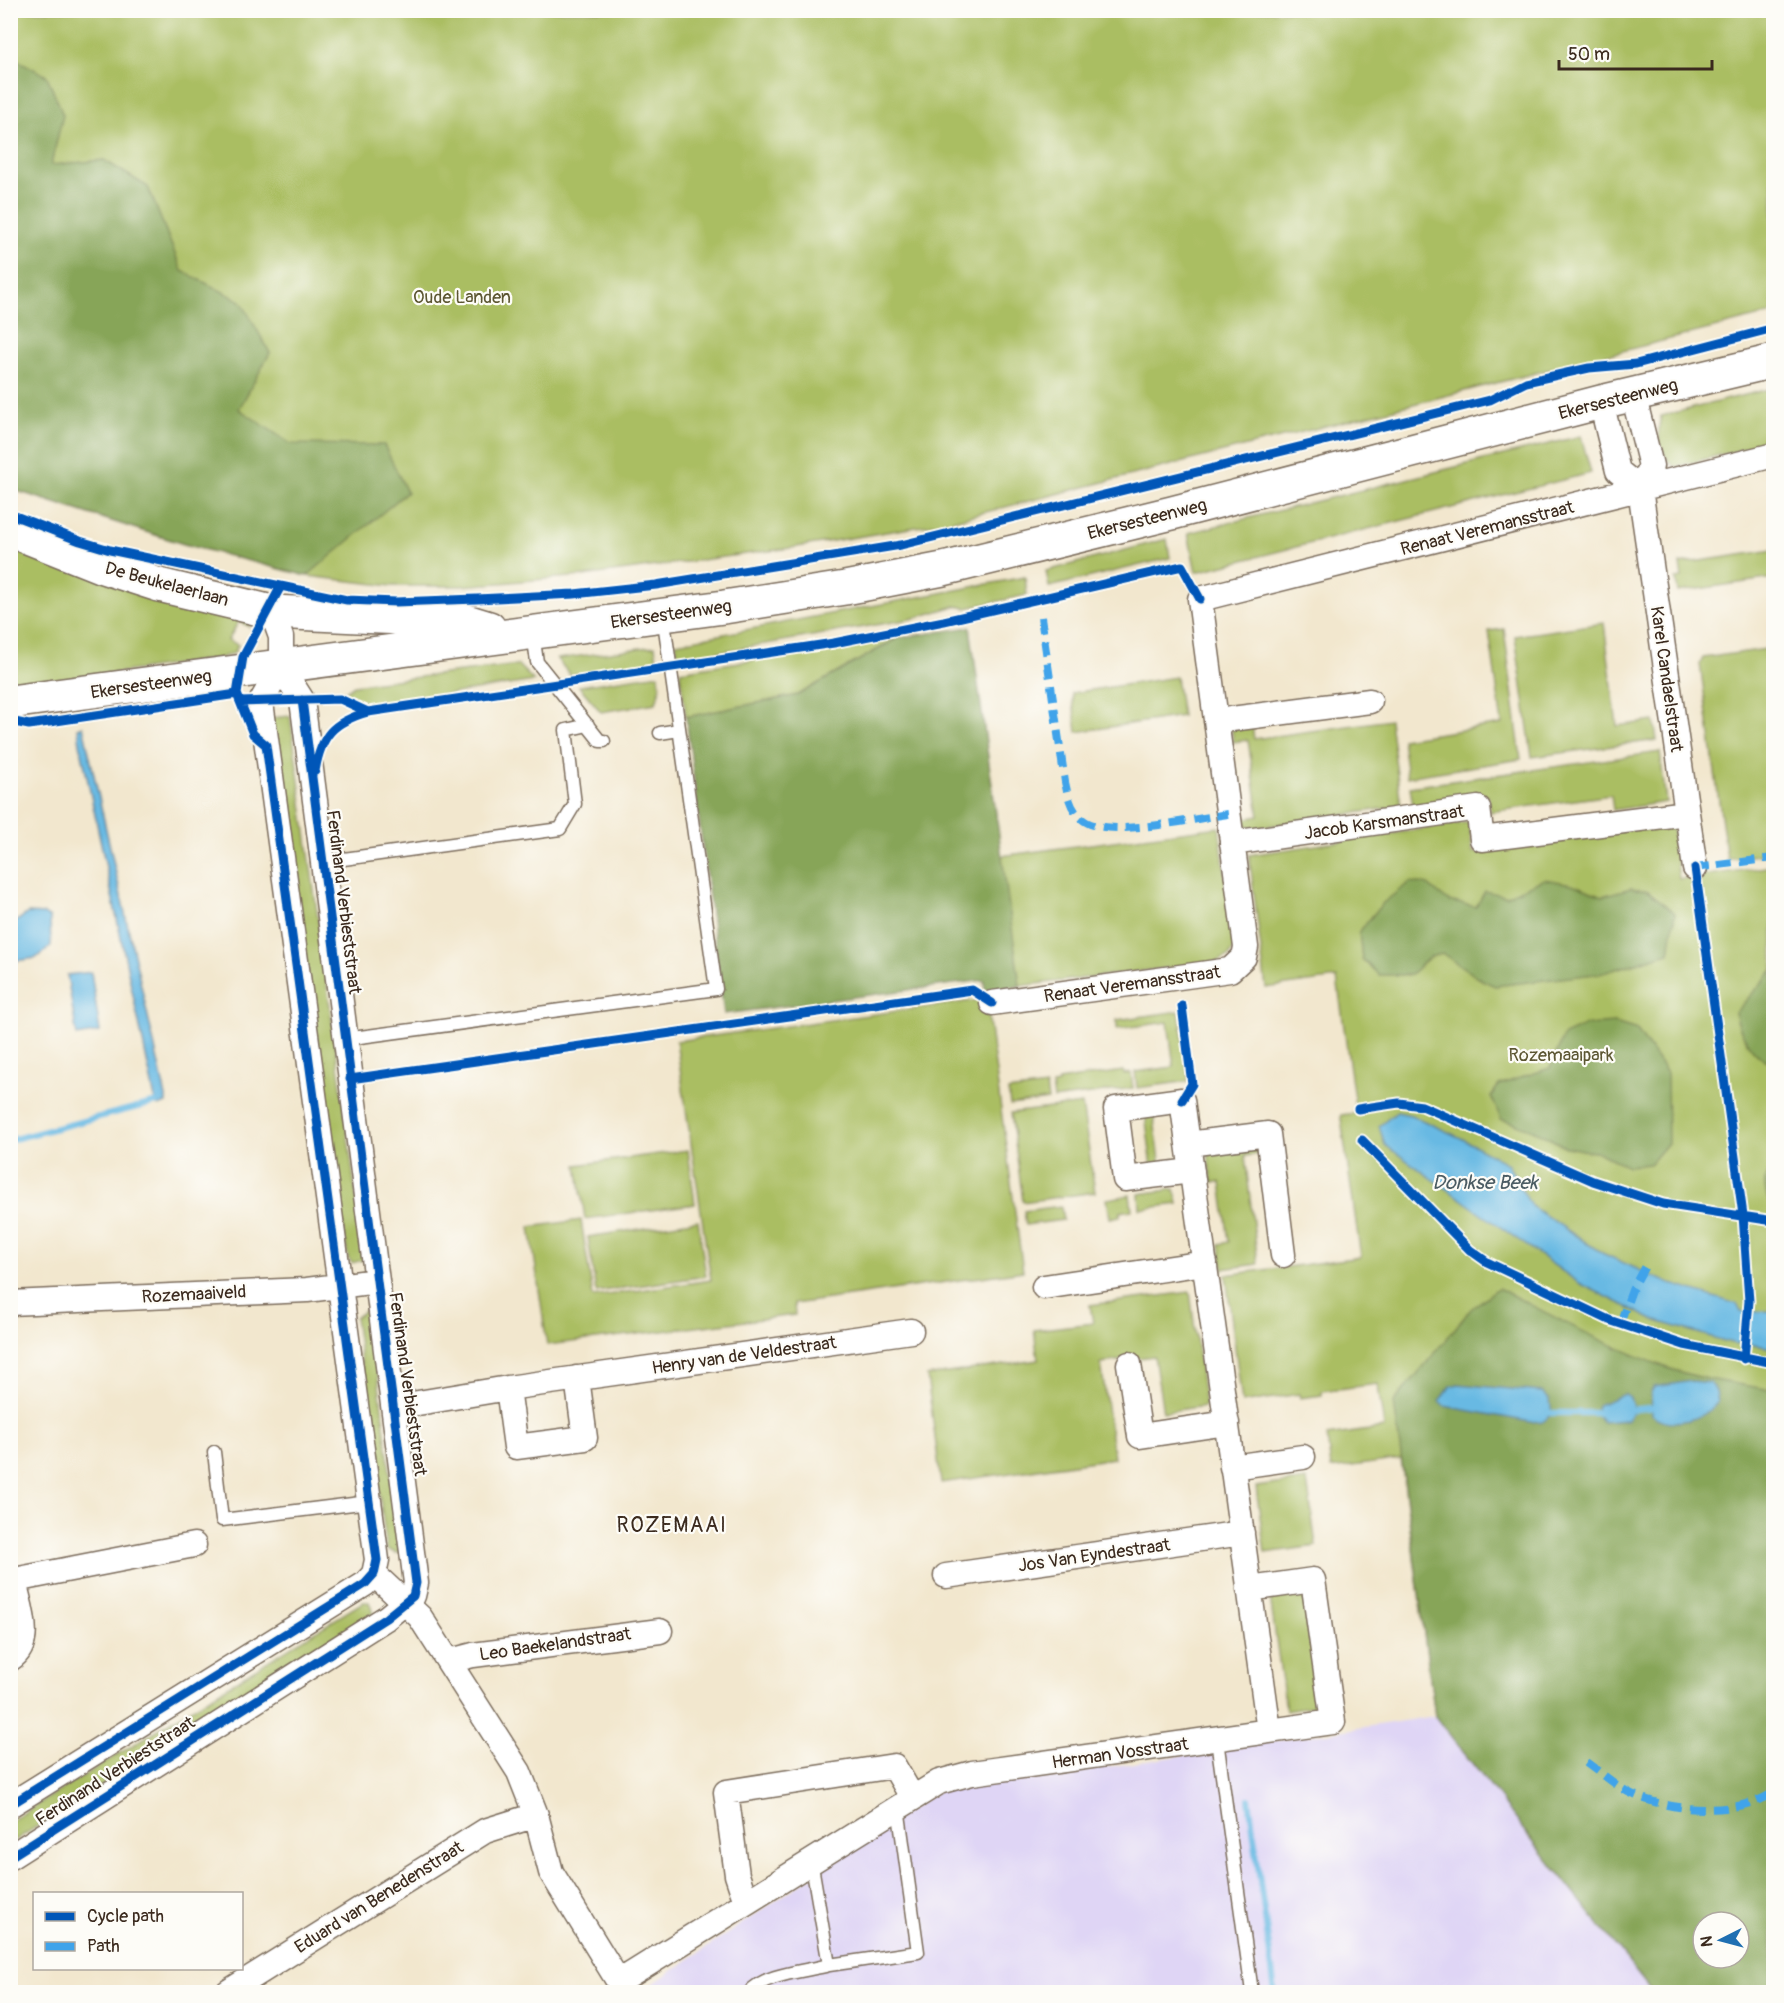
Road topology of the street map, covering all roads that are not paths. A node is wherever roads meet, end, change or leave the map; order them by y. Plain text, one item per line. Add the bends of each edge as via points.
1 (1773, 361) edge
2 (1633, 394) junction
3 (1601, 402) junction
4 (1773, 455) edge
5 (1640, 489) junction
6 (10, 530) edge
7 (272, 612) junction
8 (663, 615) junction
9 (522, 634) junction
10 (281, 667) junction
11 (1370, 701) dead end
12 (10, 702) edge
13 (1216, 721) junction
14 (588, 725) junction
15 (679, 730) junction
16 (660, 733) dead end
17 (604, 741) dead end
18 (1687, 813) junction
19 (1232, 843) junction
20 (322, 862) junction
21 (1695, 868) dead end
22 (992, 1003) dead end
23 (345, 1039) junction
24 (1188, 1144) junction
25 (1192, 1171) junction
26 (1283, 1255) dead end
27 (1205, 1263) junction
28 (377, 1281) junction
29 (340, 1287) junction
30 (1044, 1287) dead end
31 (10, 1303) edge
32 (911, 1331) dead end
33 (1129, 1364) dead end
34 (577, 1378) junction
35 (508, 1388) junction
36 (394, 1407) junction
37 (1227, 1423) junction
38 (214, 1452) dead end
39 (1303, 1457) dead end
40 (1233, 1467) junction
41 (369, 1502) junction
42 (1242, 1533) junction
43 (194, 1545) dead end
44 (374, 1574) junction
45 (946, 1576) dead end
46 (1250, 1589) junction
47 (406, 1602) junction
48 (660, 1630) dead end
49 (10, 1659) edge
50 (450, 1661) junction
51 (1269, 1731) junction
52 (1217, 1740) junction
53 (905, 1802) junction
54 (10, 1805) edge
55 (536, 1815) junction
56 (10, 1857) edge
57 (811, 1860) junction
58 (747, 1902) junction
59 (829, 1965) junction
60 (622, 1987) edge
61 (228, 1992) edge
62 (750, 1992) edge
63 (1252, 1992) edge

1 - 2 main road, Ekersesteenweg
2 - 3 main road, Ekersesteenweg
2 - 5 street, Karel Candaelstraat via 1650,466
3 - 5 street via 1618,471
3 - 8 main road, Ekersesteenweg via 943,569
4 - 5 street, Renaat Veremansstraat
5 - 13 street, Renaat Veremansstraat via 1200,599
5 - 18 street, Karel Candaelstraat
6 - 7 main road, De Beukelaerlaan via 159,585
7 - 9 main road, Ekersesteenweg via 466,621
7 - 10 street via 281,637
8 - 9 main road, Ekersesteenweg
8 - 15 lane
9 - 10 main road, Ekersesteenweg
9 - 14 lane via 537,662
10 - 12 main road, Ekersesteenweg
10 - 20 street, Ferdinand Verbieststraat via 302,700
10 - 29 street via 261,702
11 - 13 street
13 - 19 street, Renaat Veremansstraat
14 - 17 lane
14 - 20 lane via 566,730 575,804 560,829
15 - 16 lane
15 - 23 lane via 716,989
18 - 19 street, Jacob Karsmanstraat via 1482,839 1478,808
18 - 21 street, Karel Candaelstraat
19 - 22 street, Renaat Veremansstraat via 1246,947 1238,965 1230,970
20 - 23 street, Ferdinand Verbieststraat
23 - 28 street, Ferdinand Verbieststraat
24 - 25 street
24 - 25 street via 1182,1100 1116,1109 1125,1179
24 - 26 street via 1268,1134
25 - 27 street
27 - 30 street
27 - 37 street
28 - 29 street, Rozemaaiveld
28 - 36 street, Ferdinand Verbieststraat
29 - 31 street, Rozemaaiveld
29 - 41 street
32 - 34 street, Henry van de Veldestraat
33 - 37 street via 1140,1436
34 - 35 street, Henry van de Veldestraat
34 - 35 street via 585,1437 528,1446 516,1447
35 - 36 street, Henry van de Veldestraat
36 - 47 street, Ferdinand Verbieststraat via 416,1571 412,1596
37 - 40 street
38 - 41 lane via 222,1520
39 - 40 street
40 - 42 street
41 - 44 street via 377,1560
42 - 45 street, Jos Van Eyndestraat
42 - 46 street
43 - 49 street via 14,1580 25,1639
44 - 47 street
44 - 54 street, Ferdinand Verbieststraat via 365,1584
46 - 51 street
46 - 51 street, Herman Vosstraat via 1313,1580 1333,1722
47 - 50 street, Leo Baekelandstraat
47 - 56 street, Ferdinand Verbieststraat
48 - 50 street, Leo Baekelandstraat
50 - 55 street, Leo Baekelandstraat via 519,1772
51 - 52 street, Herman Vosstraat
52 - 53 street, Herman Vosstraat via 972,1773 939,1782
52 - 63 lane
53 - 57 street, Herman Vosstraat
53 - 58 street via 894,1766 726,1792 737,1875
53 - 59 lane via 918,1952
55 - 60 street, Leo Baekelandstraat via 551,1872
55 - 61 street, Eduard van Benedenstraat via 485,1831
57 - 58 street, Herman Vosstraat
57 - 59 lane
58 - 60 street, Herman Vosstraat
59 - 62 lane via 771,1978

